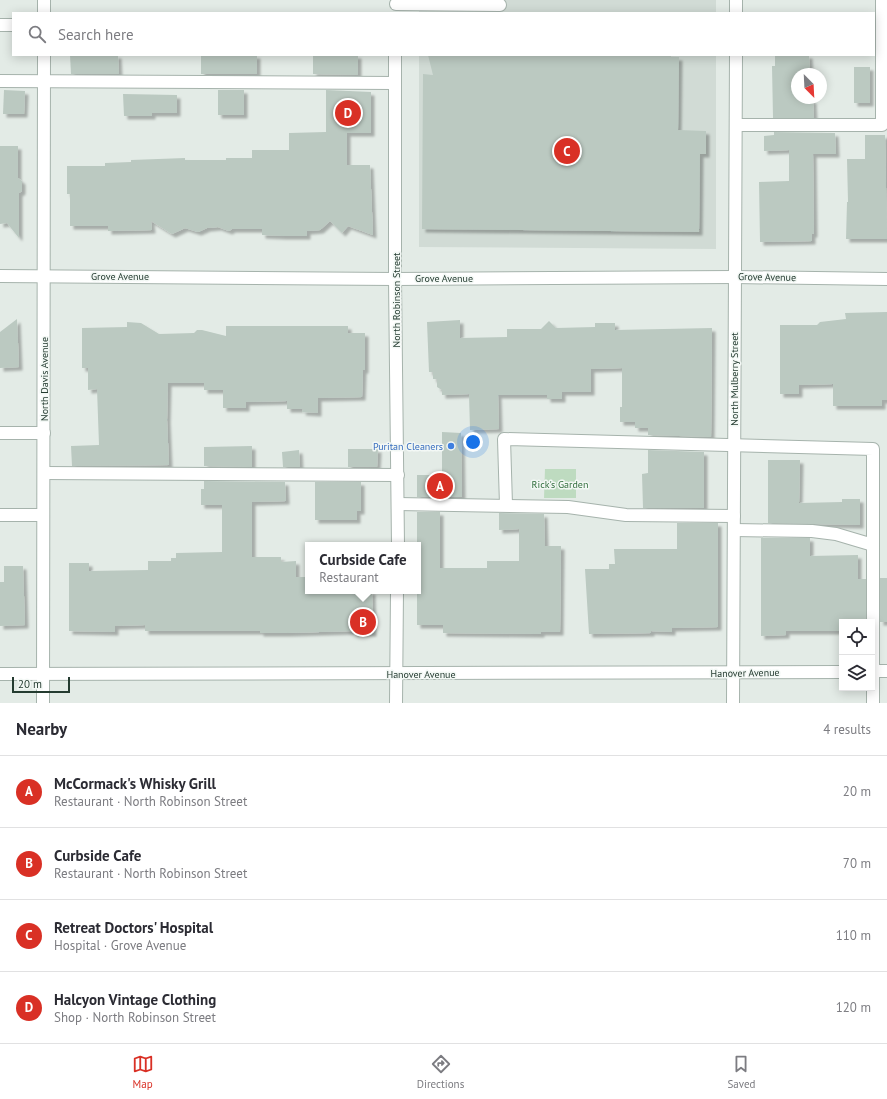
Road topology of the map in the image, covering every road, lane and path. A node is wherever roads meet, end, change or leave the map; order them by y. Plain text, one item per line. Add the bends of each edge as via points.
1 (44, 0) edge
2 (736, 0) edge
3 (882, 0) edge
4 (500, 4) dead end
5 (396, 6) edge
6 (44, 12) edge
7 (736, 12) edge
8 (0, 25) edge
9 (12, 25) edge
10 (44, 56) edge
11 (396, 56) edge
12 (736, 56) edge
13 (0, 81) edge
14 (44, 82) junction
15 (395, 83) junction
16 (736, 125) junction
17 (0, 276) edge
18 (44, 276) junction
19 (735, 277) junction
20 (395, 279) junction
21 (887, 279) edge
22 (0, 433) edge
23 (44, 433) junction
24 (734, 445) junction
25 (44, 473) junction
26 (398, 475) junction
27 (398, 504) junction
28 (506, 505) junction
29 (0, 514) edge
30 (44, 515) junction
31 (734, 516) junction
32 (734, 530) junction
33 (398, 542) edge
34 (873, 544) junction
35 (397, 594) edge
36 (872, 655) edge
37 (875, 671) edge
38 (887, 671) edge
39 (839, 672) edge
40 (733, 673) junction
41 (0, 674) edge
42 (397, 674) junction
43 (43, 675) junction
44 (872, 691) edge
45 (43, 703) edge
46 (396, 703) edge
47 (734, 703) edge
48 (872, 703) edge

1 - 6 street
2 - 7 street
3 - 16 street via 882,125
4 - 5 street
8 - 9 street
10 - 14 street, North Davis Avenue
11 - 15 street, North Robinson Street
12 - 16 street, North Mulberry Street
13 - 14 street
14 - 15 street
14 - 18 street, North Davis Avenue
15 - 20 street, North Robinson Street
16 - 19 street, North Mulberry Street
17 - 18 street, Grove Avenue
18 - 20 street, Grove Avenue
18 - 23 street, North Davis Avenue
19 - 20 street, Grove Avenue
19 - 21 street, Grove Avenue
19 - 24 street, North Mulberry Street
20 - 26 street, North Robinson Street
22 - 23 street
23 - 25 street, North Davis Avenue
24 - 28 street via 504,439
24 - 31 street, North Mulberry Street
24 - 34 street via 873,449
25 - 26 street
25 - 30 street, North Davis Avenue
26 - 27 street, North Robinson Street
27 - 28 street
27 - 33 street, North Robinson Street
28 - 31 street via 568,507 626,515
29 - 30 street
30 - 43 street, North Davis Avenue
31 - 32 street, North Mulberry Street
32 - 34 street via 812,531 836,534
32 - 40 street, North Mulberry Street
34 - 36 street
35 - 42 street
37 - 38 street
39 - 40 street, Hanover Avenue
40 - 42 street, Hanover Avenue
40 - 47 street, North Mulberry Street
41 - 43 street, Hanover Avenue
42 - 43 street, Hanover Avenue
42 - 46 street
43 - 45 street, North Davis Avenue
44 - 48 street

